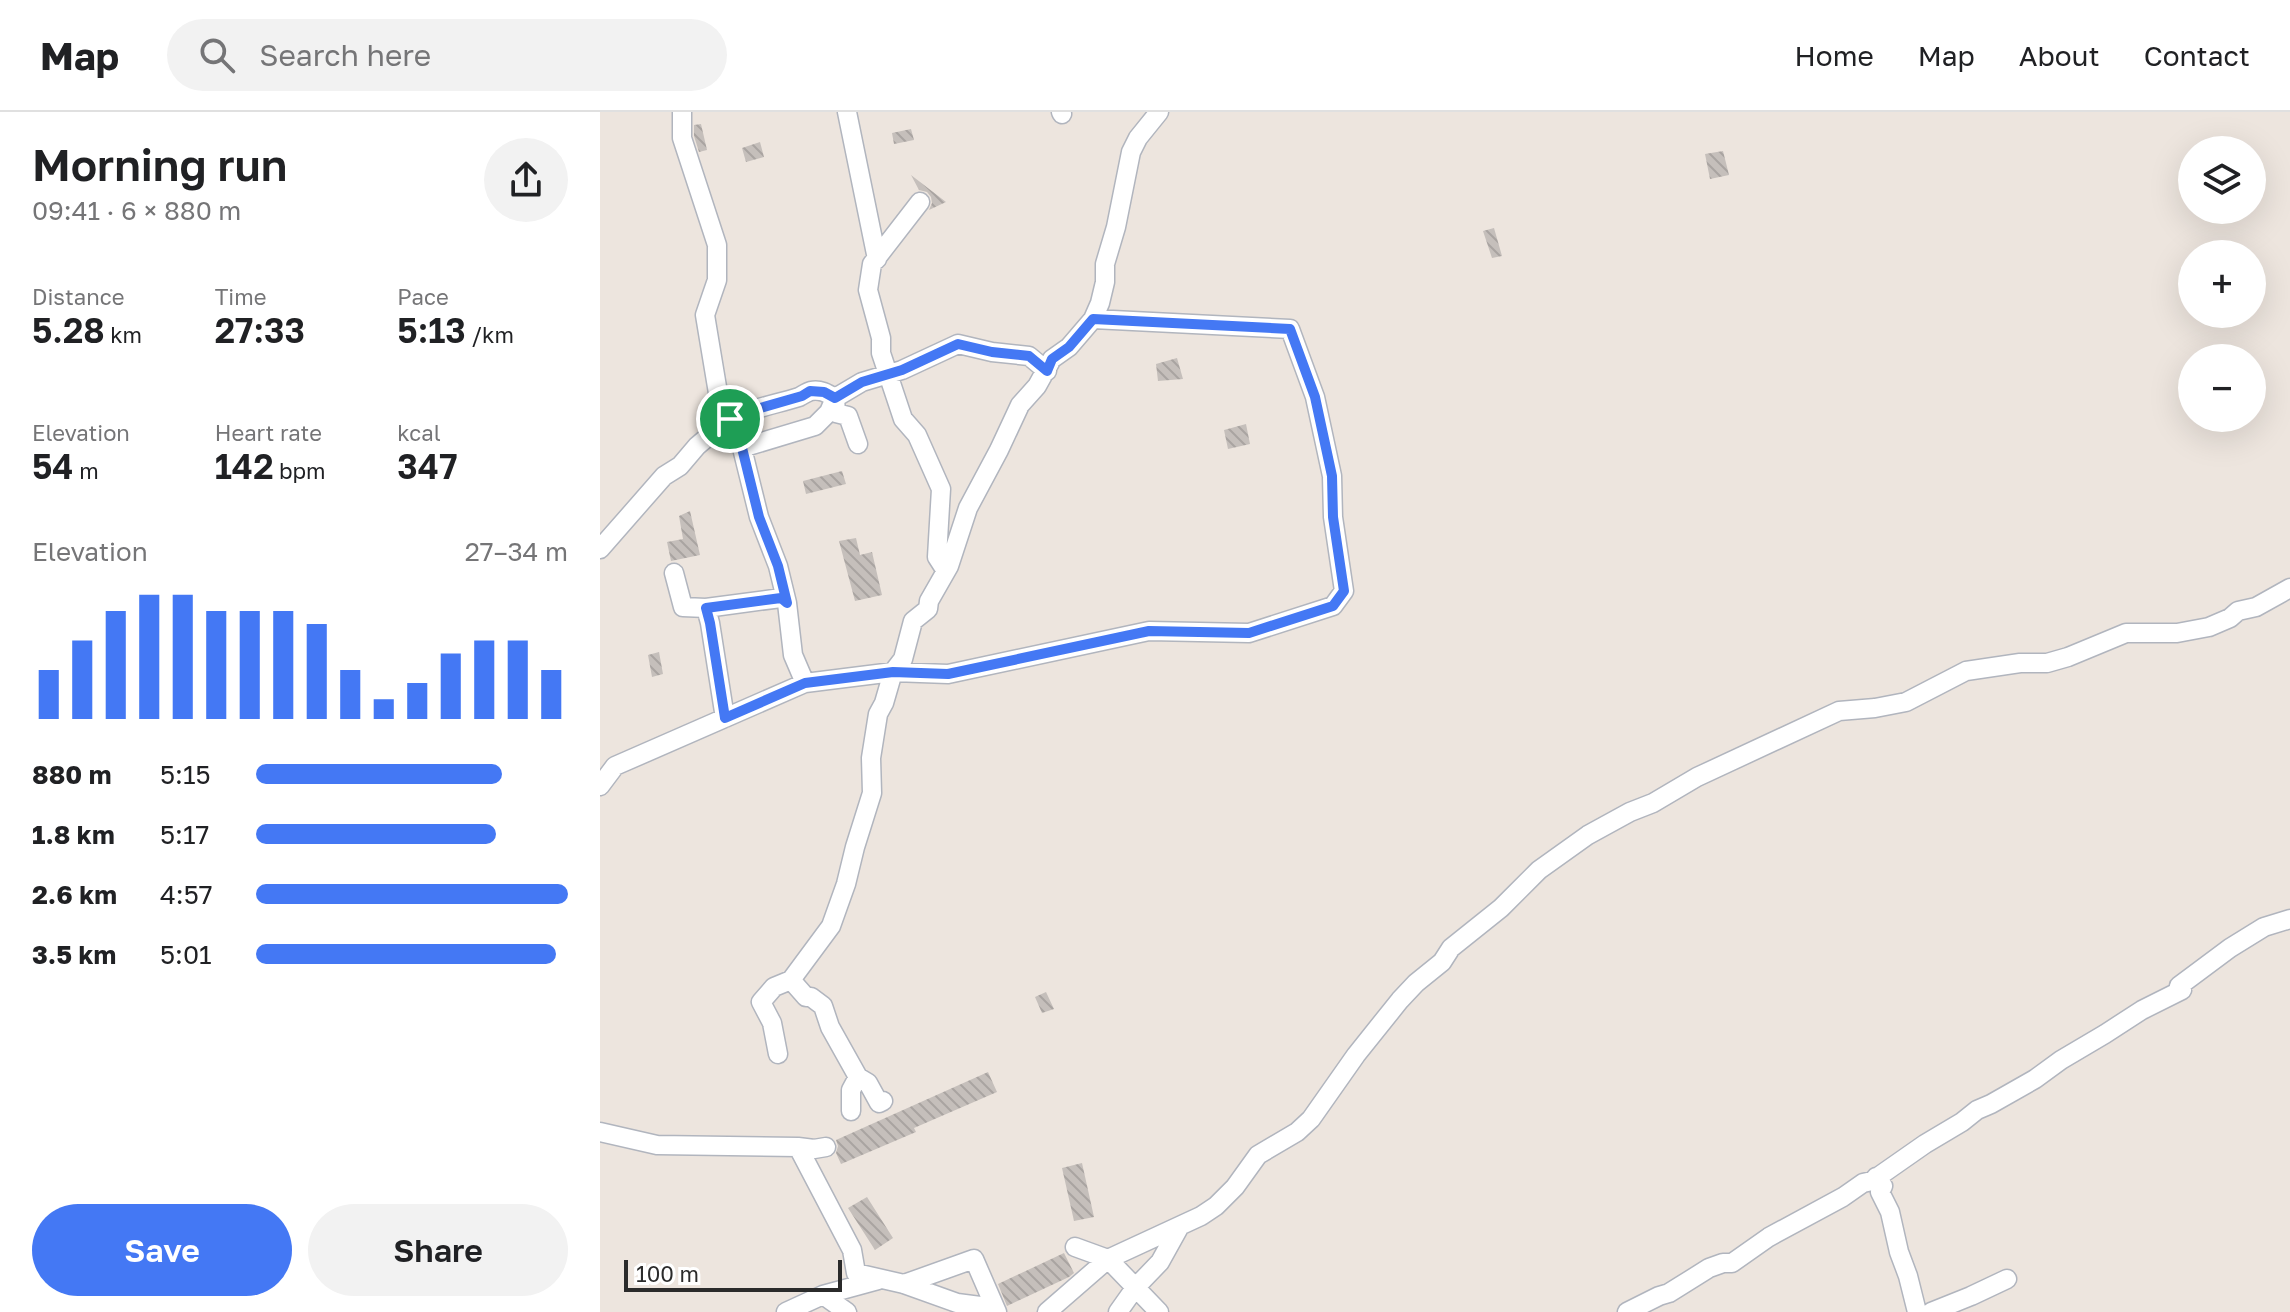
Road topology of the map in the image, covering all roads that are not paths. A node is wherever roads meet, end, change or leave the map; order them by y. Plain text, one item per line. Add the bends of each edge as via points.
1 (682, 112) edge
2 (847, 112) edge
3 (1159, 112) edge
4 (920, 202) dead end
5 (877, 259) junction
6 (1093, 319) junction
7 (1047, 371) junction
8 (880, 376) junction
9 (835, 398) junction
10 (731, 432) junction
11 (858, 444) dead end
12 (600, 549) edge
13 (946, 571) junction
14 (674, 573) dead end
15 (2290, 588) edge
16 (787, 603) junction
17 (706, 608) junction
18 (893, 672) junction
19 (805, 683) junction
20 (725, 718) junction
21 (600, 786) edge
22 (2290, 919) edge
23 (791, 980) junction
24 (778, 1054) dead end
25 (858, 1077) junction
26 (883, 1101) dead end
27 (851, 1111) dead end
28 (600, 1132) edge
29 (1876, 1177) junction
30 (1180, 1226) junction
31 (1075, 1247) dead end
32 (1108, 1259) junction
33 (2007, 1279) dead end
34 (878, 1280) junction
35 (904, 1284) junction
36 (1074, 1288) junction
37 (1135, 1288) junction
38 (823, 1295) junction
39 (786, 1312) edge
40 (847, 1312) edge
41 (995, 1312) edge
42 (1047, 1312) edge
43 (1068, 1312) edge
44 (1118, 1312) edge
45 (1159, 1312) edge
46 (1627, 1312) edge
47 (1917, 1312) edge
48 (1931, 1312) edge

1 - 10 street via 682,138 717,245 717,280 705,315 719,399
2 - 5 street
3 - 6 street via 1131,152
4 - 5 street
5 - 8 street via 868,290 881,338
6 - 7 street via 1052,359
6 - 18 street via 1290,329 1315,397 1332,476 1344,591 1333,606 1249,633 1149,631 948,674
7 - 8 street via 1029,356 958,344
7 - 13 street via 1020,405 968,508
8 - 9 street
8 - 13 street via 917,435 941,489 937,557
9 - 10 street via 810,391 750,411
9 - 10 street via 815,426
9 - 11 street via 836,413 848,416
10 - 12 street via 697,446
10 - 16 street
13 - 18 street via 928,609 913,621 903,659
14 - 17 street via 683,607
15 - 30 street via 2209,627 2126,633 2047,663 1966,671 1906,702 1839,711 1588,835 1539,870 1416,983 1311,1119 1258,1155 1216,1206
16 - 17 street via 781,598
16 - 19 street via 793,655
17 - 20 street
18 - 19 street
18 - 23 street via 878,714 872,793 846,884 831,926
19 - 20 street
20 - 21 street via 615,766
22 - 29 street via 2264,927 2230,948 2179,986 2182,990 1977,1110
23 - 24 street via 774,987 761,1002
23 - 25 street via 823,1006
25 - 26 street via 868,1083 879,1103
25 - 27 street via 851,1090
28 - 34 street via 657,1145 817,1150 856,1273
29 - 46 street via 1732,1263 1709,1268
29 - 47 street via 1883,1186 1880,1192
30 - 32 street
30 - 37 street via 1160,1262
31 - 32 street
32 - 36 street
32 - 37 street
33 - 48 street
34 - 35 street
34 - 38 street
35 - 41 street
35 - 41 street via 974,1259
36 - 42 street
36 - 43 street
37 - 44 street
37 - 45 street
38 - 39 street
38 - 40 street

